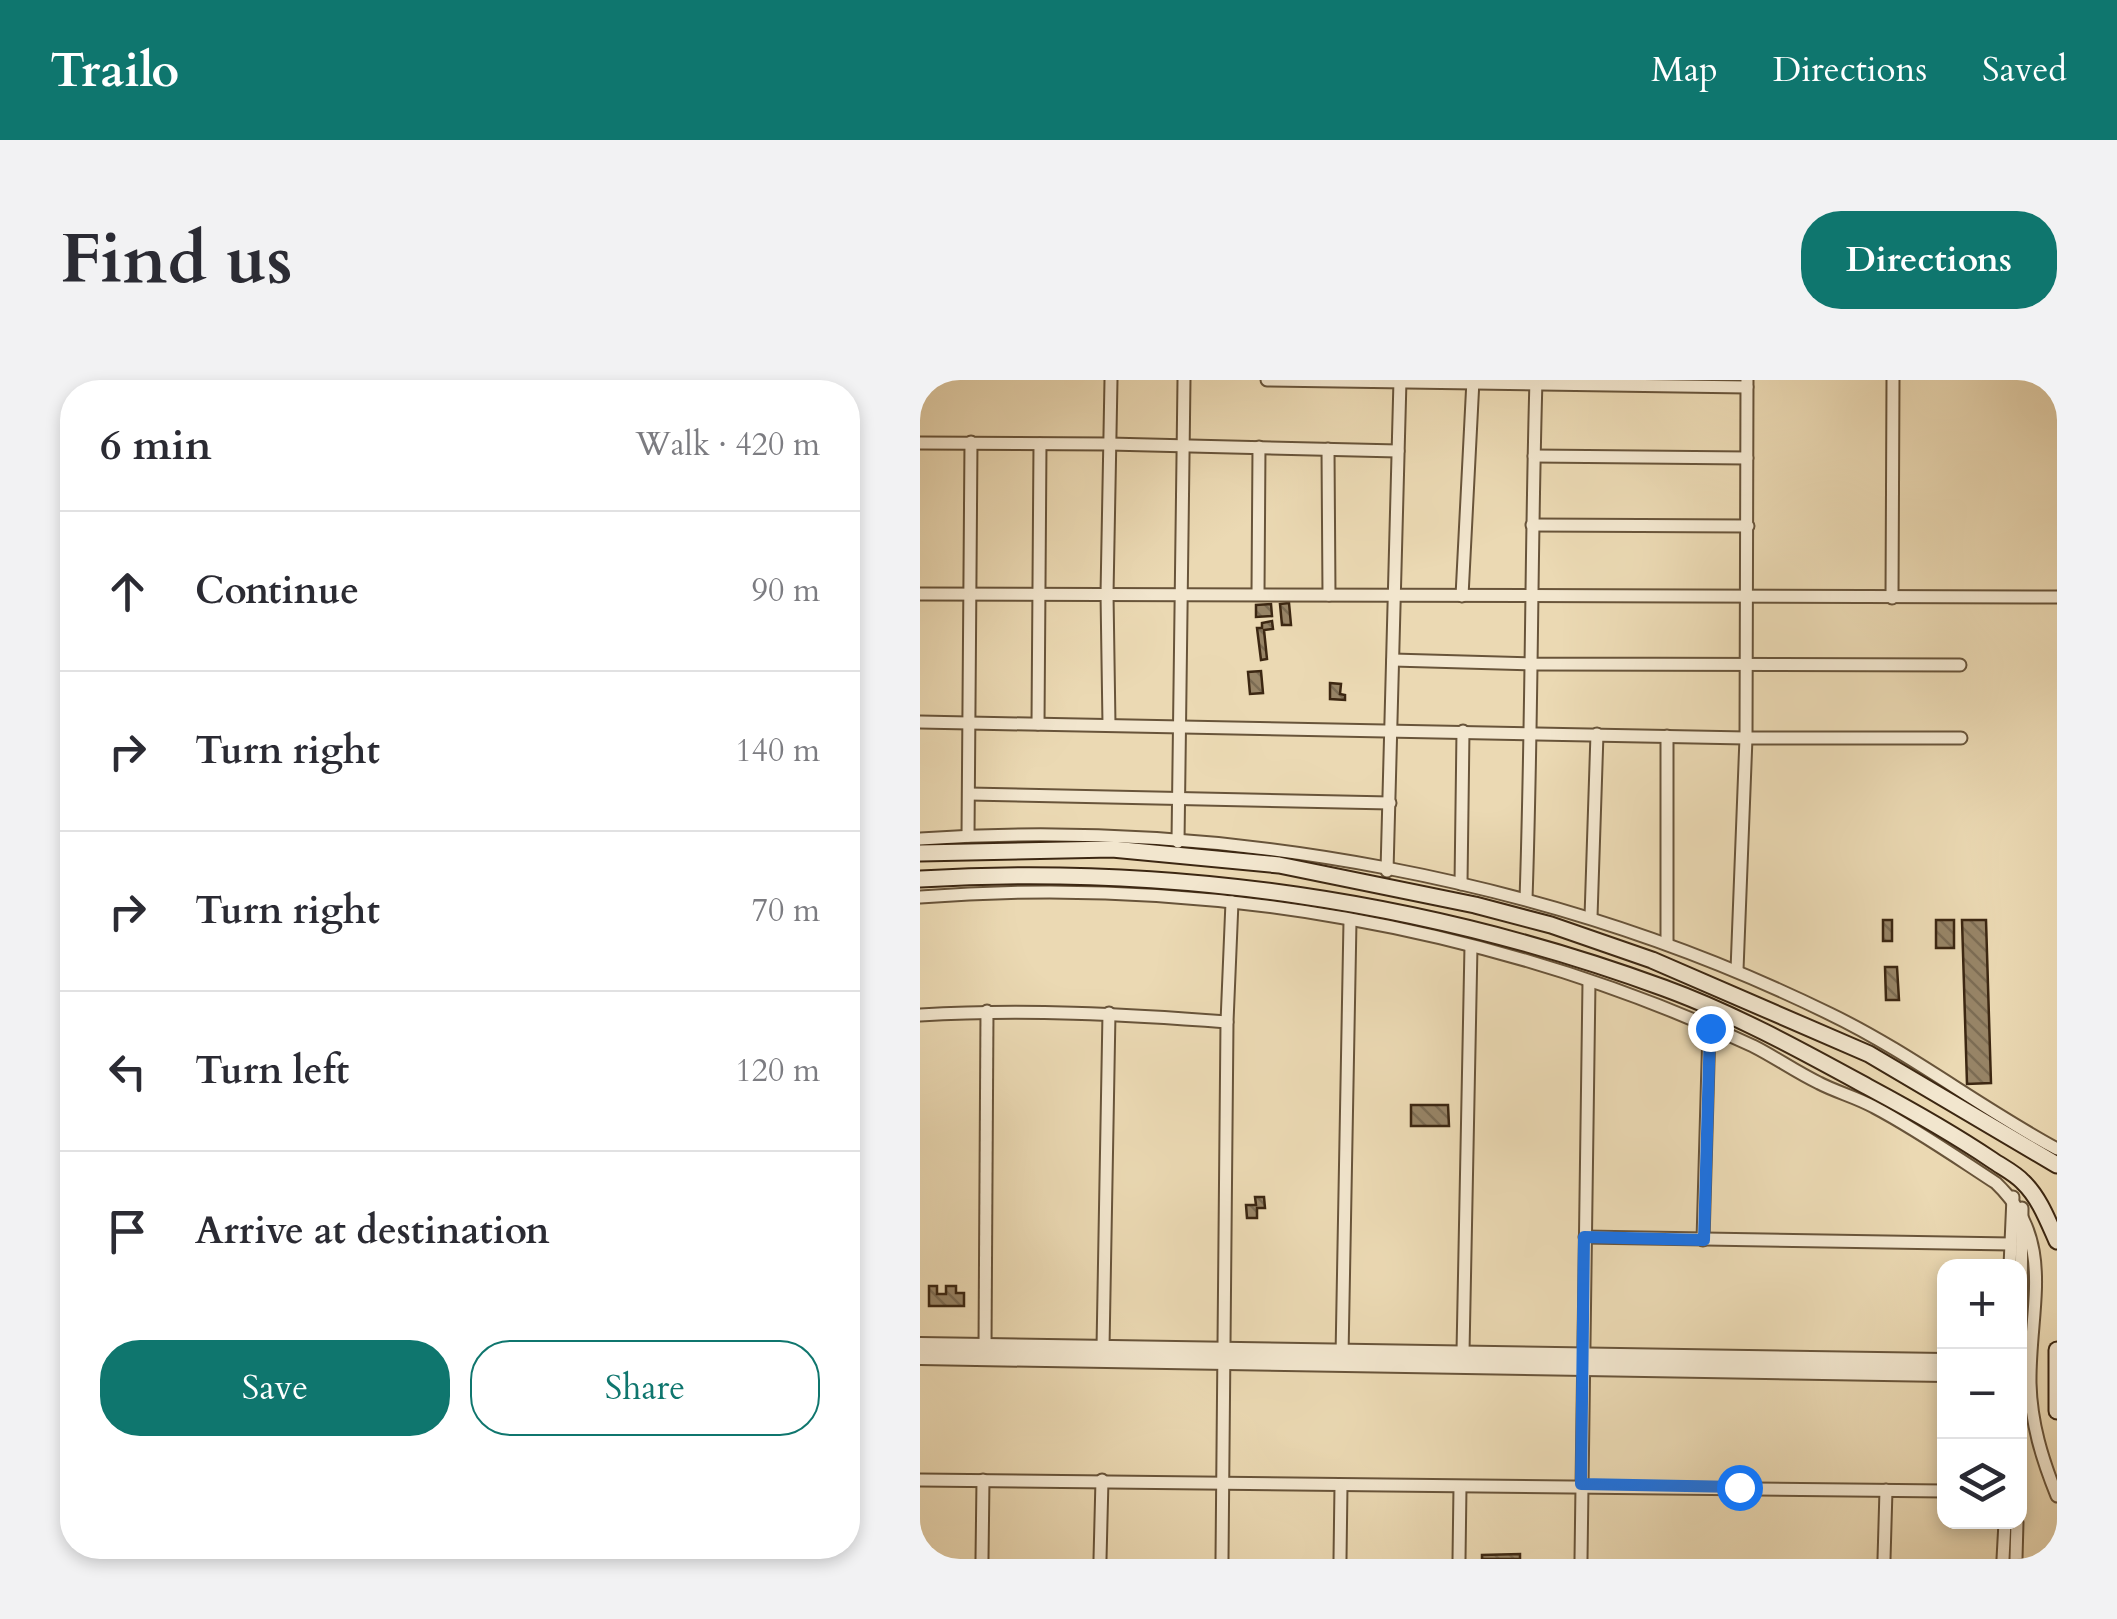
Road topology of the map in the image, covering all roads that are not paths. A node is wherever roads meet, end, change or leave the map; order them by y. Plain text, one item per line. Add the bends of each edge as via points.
1 (1110, 380) edge
2 (1184, 380) edge
3 (1267, 380) edge
4 (1893, 380) edge
5 (1400, 381) edge
6 (1473, 381) edge
7 (1536, 382) edge
8 (1748, 384) edge
9 (971, 442) junction
10 (920, 443) edge
11 (1040, 444) junction
12 (1109, 444) junction
13 (1184, 445) junction
14 (1258, 447) junction
15 (1328, 449) junction
16 (1398, 451) junction
17 (1534, 456) junction
18 (1746, 458) junction
19 (1532, 526) junction
20 (1748, 526) junction
21 (920, 594) edge
22 (969, 594) junction
23 (1038, 594) junction
24 (1107, 594) junction
25 (1182, 594) junction
26 (1258, 594) junction
27 (1328, 595) junction
28 (1394, 595) junction
29 (1462, 596) junction
30 (1530, 596) junction
31 (2057, 597) edge
32 (1747, 598) junction
33 (1892, 598) junction
34 (1393, 660) junction
35 (1531, 664) junction
36 (1746, 664) junction
37 (1960, 666) dead end
38 (920, 722) edge
39 (970, 723) junction
40 (1038, 724) junction
41 (1109, 725) junction
42 (1182, 726) junction
43 (1393, 730) junction
44 (1463, 732) junction
45 (1532, 733) junction
46 (1597, 734) junction
47 (1667, 736) junction
48 (1746, 738) junction
49 (1961, 738) dead end
50 (968, 794) junction
51 (1179, 798) junction
52 (1390, 803) junction
53 (968, 836) junction
54 (920, 840) edge
55 (1178, 842) junction
56 (920, 853) edge
57 (1387, 871) junction
58 (920, 878) edge
59 (1462, 884) junction
60 (920, 897) edge
61 (1526, 899) junction
62 (1232, 902) junction
63 (1591, 917) junction
64 (1350, 921) junction
65 (1667, 944) junction
66 (1470, 946) junction
67 (1737, 970) junction
68 (1589, 982) junction
69 (987, 1011) junction
70 (1109, 1013) junction
71 (920, 1015) edge
72 (1227, 1022) junction
73 (1710, 1028) junction
74 (2057, 1149) edge
75 (2057, 1164) edge
76 (2012, 1197) junction
77 (2022, 1208) junction
78 (2055, 1234) edge
79 (1584, 1237) junction
80 (1704, 1240) junction
81 (2011, 1244) junction
82 (2010, 1259) edge
83 (920, 1345) edge
84 (985, 1347) junction
85 (1103, 1348) junction
86 (2020, 1349) edge
87 (2057, 1350) edge
88 (1463, 1352) junction
89 (1224, 1356) junction
90 (920, 1357) edge
91 (1342, 1358) junction
92 (1582, 1361) junction
93 (1937, 1361) edge
94 (1937, 1374) edge
95 (2057, 1411) edge
96 (920, 1480) edge
97 (983, 1480) junction
98 (1102, 1480) junction
99 (1222, 1480) junction
100 (1581, 1484) junction
101 (1341, 1486) junction
102 (1460, 1487) junction
103 (1886, 1490) junction
104 (1937, 1491) edge
105 (2057, 1496) edge
106 (2004, 1529) edge
107 (2017, 1529) edge
108 (982, 1559) edge
109 (1100, 1559) edge
110 (1222, 1559) edge
111 (1340, 1559) edge
112 (1460, 1559) edge
113 (1581, 1559) edge
114 (1884, 1559) edge
115 (2003, 1559) edge
116 (2016, 1559) edge

1 - 12 street
2 - 13 street
3 - 5 street
4 - 33 street
5 - 6 street
5 - 16 street
6 - 7 street
6 - 29 street
7 - 8 street
7 - 17 street
8 - 18 street
9 - 10 street
9 - 11 street
9 - 22 street
11 - 12 street
11 - 23 street
12 - 13 street
12 - 24 street
13 - 14 street
13 - 25 street
14 - 15 street
14 - 26 street
15 - 16 street
15 - 27 street
16 - 28 street
17 - 18 street
17 - 19 street
18 - 20 street
19 - 20 street
19 - 30 street
20 - 32 street
21 - 22 street
22 - 23 street
22 - 39 street
23 - 24 street
23 - 40 street
24 - 25 street
24 - 41 street
25 - 26 street
25 - 42 street
26 - 27 street
27 - 28 street
28 - 29 street
28 - 34 street
29 - 30 street
30 - 32 street
30 - 35 street
31 - 33 street
32 - 33 street
32 - 36 street
34 - 35 street
34 - 43 street
35 - 36 street
35 - 45 street
36 - 37 street
36 - 48 street
38 - 39 street
39 - 40 street
39 - 50 street
40 - 41 street
41 - 42 street
42 - 43 street
42 - 51 street
43 - 44 street
43 - 52 street
44 - 45 street
44 - 59 street
45 - 46 street
45 - 61 street
46 - 47 street
46 - 63 street
47 - 48 street
47 - 65 street
48 - 49 street
48 - 67 street
50 - 51 street
50 - 53 street
51 - 52 street
51 - 55 street
52 - 57 street
53 - 54 street
53 - 55 street
55 - 57 street
56 - 75 main road via 1112,849 1280,865 1551,925 1652,960 1869,1054
57 - 59 street
58 - 78 main road via 1115,876 1300,894 1553,951 1716,1010 1932,1122 2024,1182
59 - 61 street
60 - 62 street via 1087,892
61 - 63 street
62 - 64 street
62 - 72 street
63 - 65 street
64 - 66 street
64 - 91 street
65 - 67 street
66 - 68 street
66 - 88 street
67 - 74 street via 1902,1052
68 - 73 street
68 - 79 street
69 - 70 street
69 - 71 street
69 - 84 street
70 - 72 street
70 - 85 street
72 - 89 street
73 - 76 street via 1874,1107
73 - 80 street
76 - 77 street
76 - 81 street
77 - 86 street
77 - 105 street via 2043,1266 2030,1381 2034,1426
79 - 80 street
79 - 92 street
80 - 81 street
81 - 82 street
83 - 84 street
84 - 85 street
85 - 89 street
87 - 95 main road
88 - 91 street
88 - 92 street
89 - 90 street
89 - 91 street
89 - 99 street
91 - 92 street
92 - 93 street
92 - 94 street
92 - 100 street
96 - 97 street
97 - 98 street
97 - 108 street
98 - 99 street
98 - 109 street
99 - 101 street
99 - 110 street
100 - 102 street
100 - 103 street
100 - 113 street
101 - 102 street
101 - 111 street
102 - 112 street
103 - 104 street
103 - 114 street
106 - 115 street
107 - 116 street

